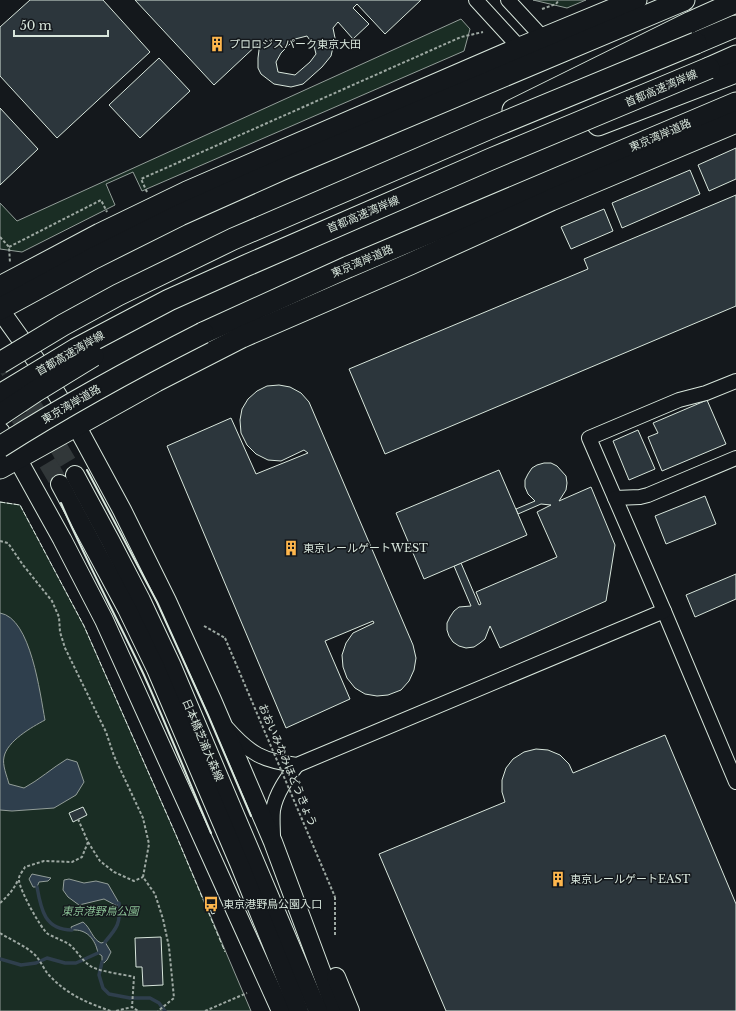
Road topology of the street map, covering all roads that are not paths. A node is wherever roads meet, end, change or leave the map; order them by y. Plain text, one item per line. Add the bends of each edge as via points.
1 (476, 0) edge
2 (508, 0) edge
3 (636, 0) edge
4 (684, 0) edge
5 (736, 2) edge
6 (736, 26) edge
7 (544, 38) junction
8 (520, 48) junction
9 (736, 56) edge
10 (736, 72) edge
11 (710, 75) junction
12 (736, 103) edge
13 (736, 122) edge
14 (488, 129) junction
15 (233, 239) junction
16 (245, 266) junction
17 (0, 287) edge
18 (0, 309) edge
19 (0, 346) edge
20 (0, 363) edge
21 (736, 381) edge
22 (0, 395) edge
23 (0, 415) edge
24 (76, 425) junction
25 (0, 431) edge
26 (0, 447) edge
27 (736, 458) edge
28 (9, 463) edge
29 (615, 498) junction
30 (664, 611) junction
31 (222, 722) junction
32 (297, 765) junction
33 (736, 782) edge
34 (273, 842) junction
35 (220, 876) junction
36 (270, 1011) edge
37 (281, 1011) edge
38 (299, 1011) edge
39 (318, 1011) edge
40 (336, 1011) edge
41 (350, 1011) edge

1 - 8 street
2 - 7 street
3 - 7 highway
4 - 18 highway via 284,169 141,234
5 - 14 highway, bridge via 515,108
6 - 14 highway, bridge
7 - 8 highway
8 - 17 highway via 187,192
9 - 11 highway, 首都高速湾岸線
10 - 11 highway
11 - 16 highway, 首都高速湾岸線, bridge via 491,159
12 - 26 highway, 東京湾岸道路, bridge via 348,267 203,333 43,420
13 - 24 highway via 551,200 242,337
14 - 15 highway, bridge
15 - 19 highway, bridge via 109,289
15 - 20 highway, bridge via 118,295
16 - 22 highway, 首都高速湾岸線, bridge via 114,328
16 - 23 highway, bridge via 43,386
18 - 24 main road
21 - 29 street via 706,393 678,400 589,438
24 - 28 highway
24 - 31 main road via 167,601
25 - 28 main road
27 - 29 street via 648,495
28 - 35 main road via 62,539 104,620
29 - 30 street
30 - 32 street
30 - 33 street
31 - 32 street via 248,750 260,757 278,763
31 - 34 main road
32 - 34 street via 285,782 273,809
34 - 40 main road
34 - 41 main road via 316,928
35 - 36 main road
35 - 37 main road
38 - 39 main road, 日本橋芝浦大森線 via 156,669 67,479 114,546 141,600 171,664

